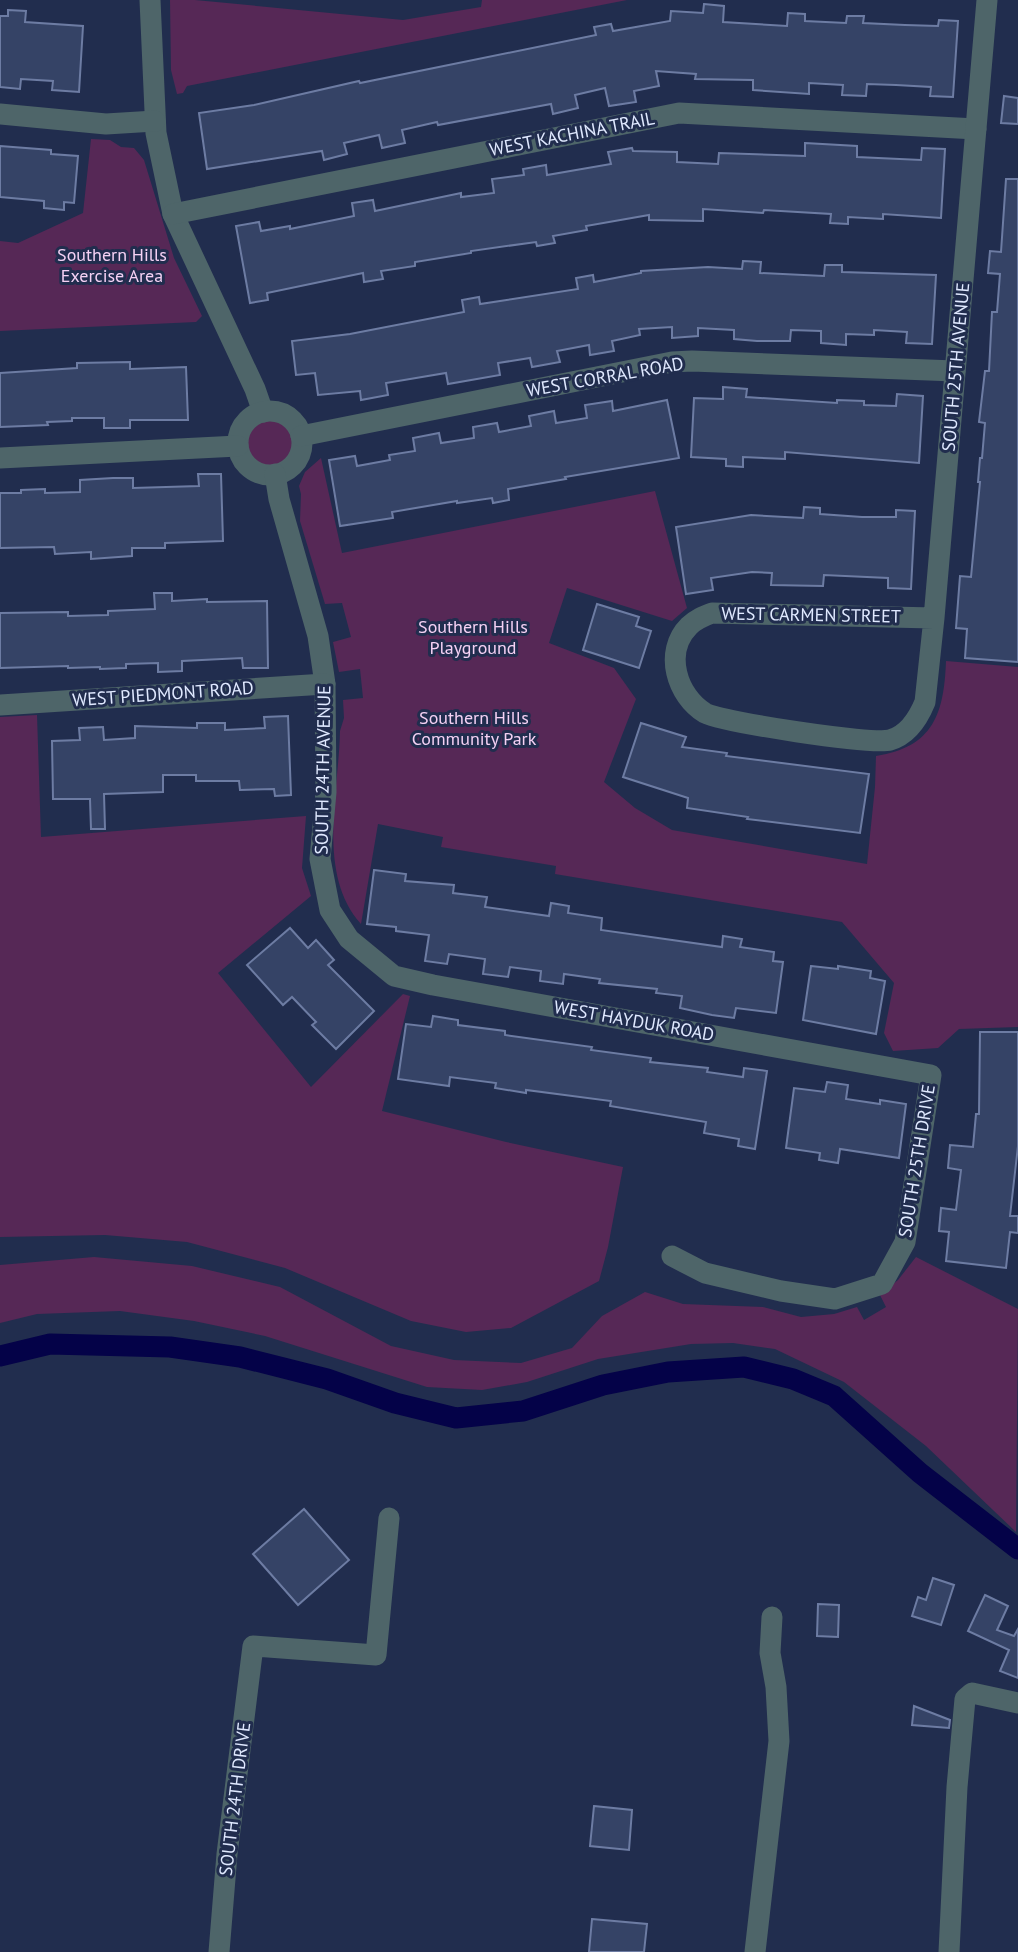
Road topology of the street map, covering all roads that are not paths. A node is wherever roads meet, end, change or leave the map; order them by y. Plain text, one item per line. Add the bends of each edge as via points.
1 (149, 0) edge
2 (987, 0) edge
3 (0, 114) edge
4 (155, 121) junction
5 (976, 129) junction
6 (173, 214) junction
7 (956, 371) junction
8 (262, 412) junction
9 (301, 436) junction
10 (238, 446) junction
11 (0, 458) edge
12 (275, 474) junction
13 (934, 618) junction
14 (325, 684) junction
15 (0, 705) edge
16 (909, 729) joint
17 (349, 939) joint
18 (931, 1075) joint
19 (671, 1256) dead end
20 (389, 1518) dead end
21 (772, 1616) dead end
22 (1018, 1703) edge
23 (219, 1952) edge
24 (755, 1952) edge
25 (949, 1952) edge

1 - 4 street
2 - 5 street, SOUTH 25TH AVENUE
3 - 4 street via 106,124
4 - 6 street
5 - 6 street, WEST KACHINA TRAIL via 679,113
5 - 7 street, SOUTH 25TH AVENUE
6 - 8 street
7 - 9 street, WEST CORRAL ROAD via 672,362
7 - 13 street, SOUTH 25TH AVENUE
8 - 9 street via 291,418
8 - 10 street via 241,429
9 - 12 street via 298,459
10 - 11 street
10 - 12 street via 246,464
12 - 14 street, SOUTH 24TH AVENUE via 318,636
13 - 16 street, SOUTH 25TH AVENUE via 925,702
13 - 16 street, WEST CARMEN STREET via 712,613 683,633 676,663 682,691 716,718 876,741 889,740
14 - 15 street, WEST PIEDMONT ROAD
14 - 17 street, SOUTH 24TH AVENUE via 326,792 320,859 330,910
17 - 18 street, WEST HAYDUK ROAD via 394,976
18 - 19 street, SOUTH 25TH DRIVE via 905,1242 882,1284 835,1298 781,1291 705,1273
20 - 23 street, SOUTH 24TH DRIVE via 376,1655 253,1646
21 - 24 street via 770,1653 779,1741
22 - 25 street via 972,1693 965,1699

